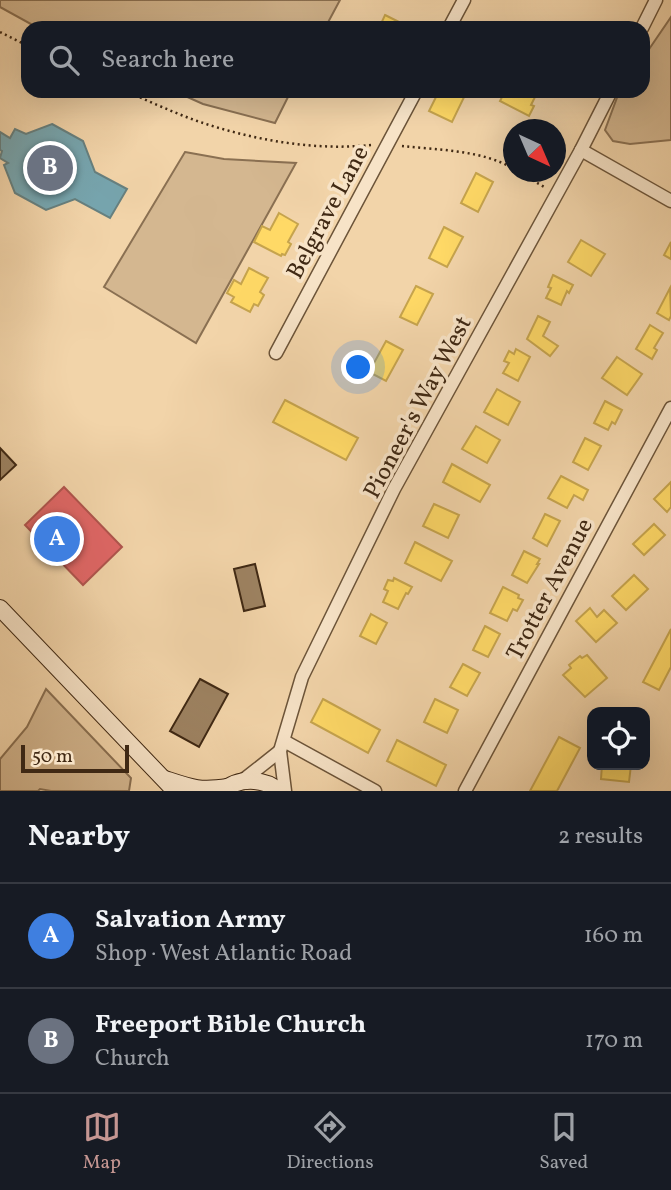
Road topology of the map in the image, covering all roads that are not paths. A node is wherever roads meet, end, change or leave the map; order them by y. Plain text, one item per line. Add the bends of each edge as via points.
1 (464, 0) edge
2 (656, 0) edge
3 (453, 21) edge
4 (646, 21) edge
5 (412, 98) edge
6 (607, 98) edge
7 (581, 150) junction
8 (671, 201) edge
9 (276, 353) dead end
10 (671, 408) edge
11 (0, 608) edge
12 (282, 746) junction
13 (170, 785) edge
14 (231, 786) edge
15 (279, 791) edge
16 (285, 791) edge
17 (375, 791) edge
18 (465, 791) edge

1 - 3 street
2 - 4 street
5 - 9 street, Belgrave Lane
6 - 7 street, Pioneer's Way West
7 - 8 street
7 - 12 street, Pioneer's Way West via 394,489 302,677
10 - 18 street, Trotter Avenue
11 - 13 main road
12 - 14 street
12 - 16 street, Pioneer's Way West
12 - 17 street
13 - 14 main road via 208,791
14 - 15 main road via 258,781

